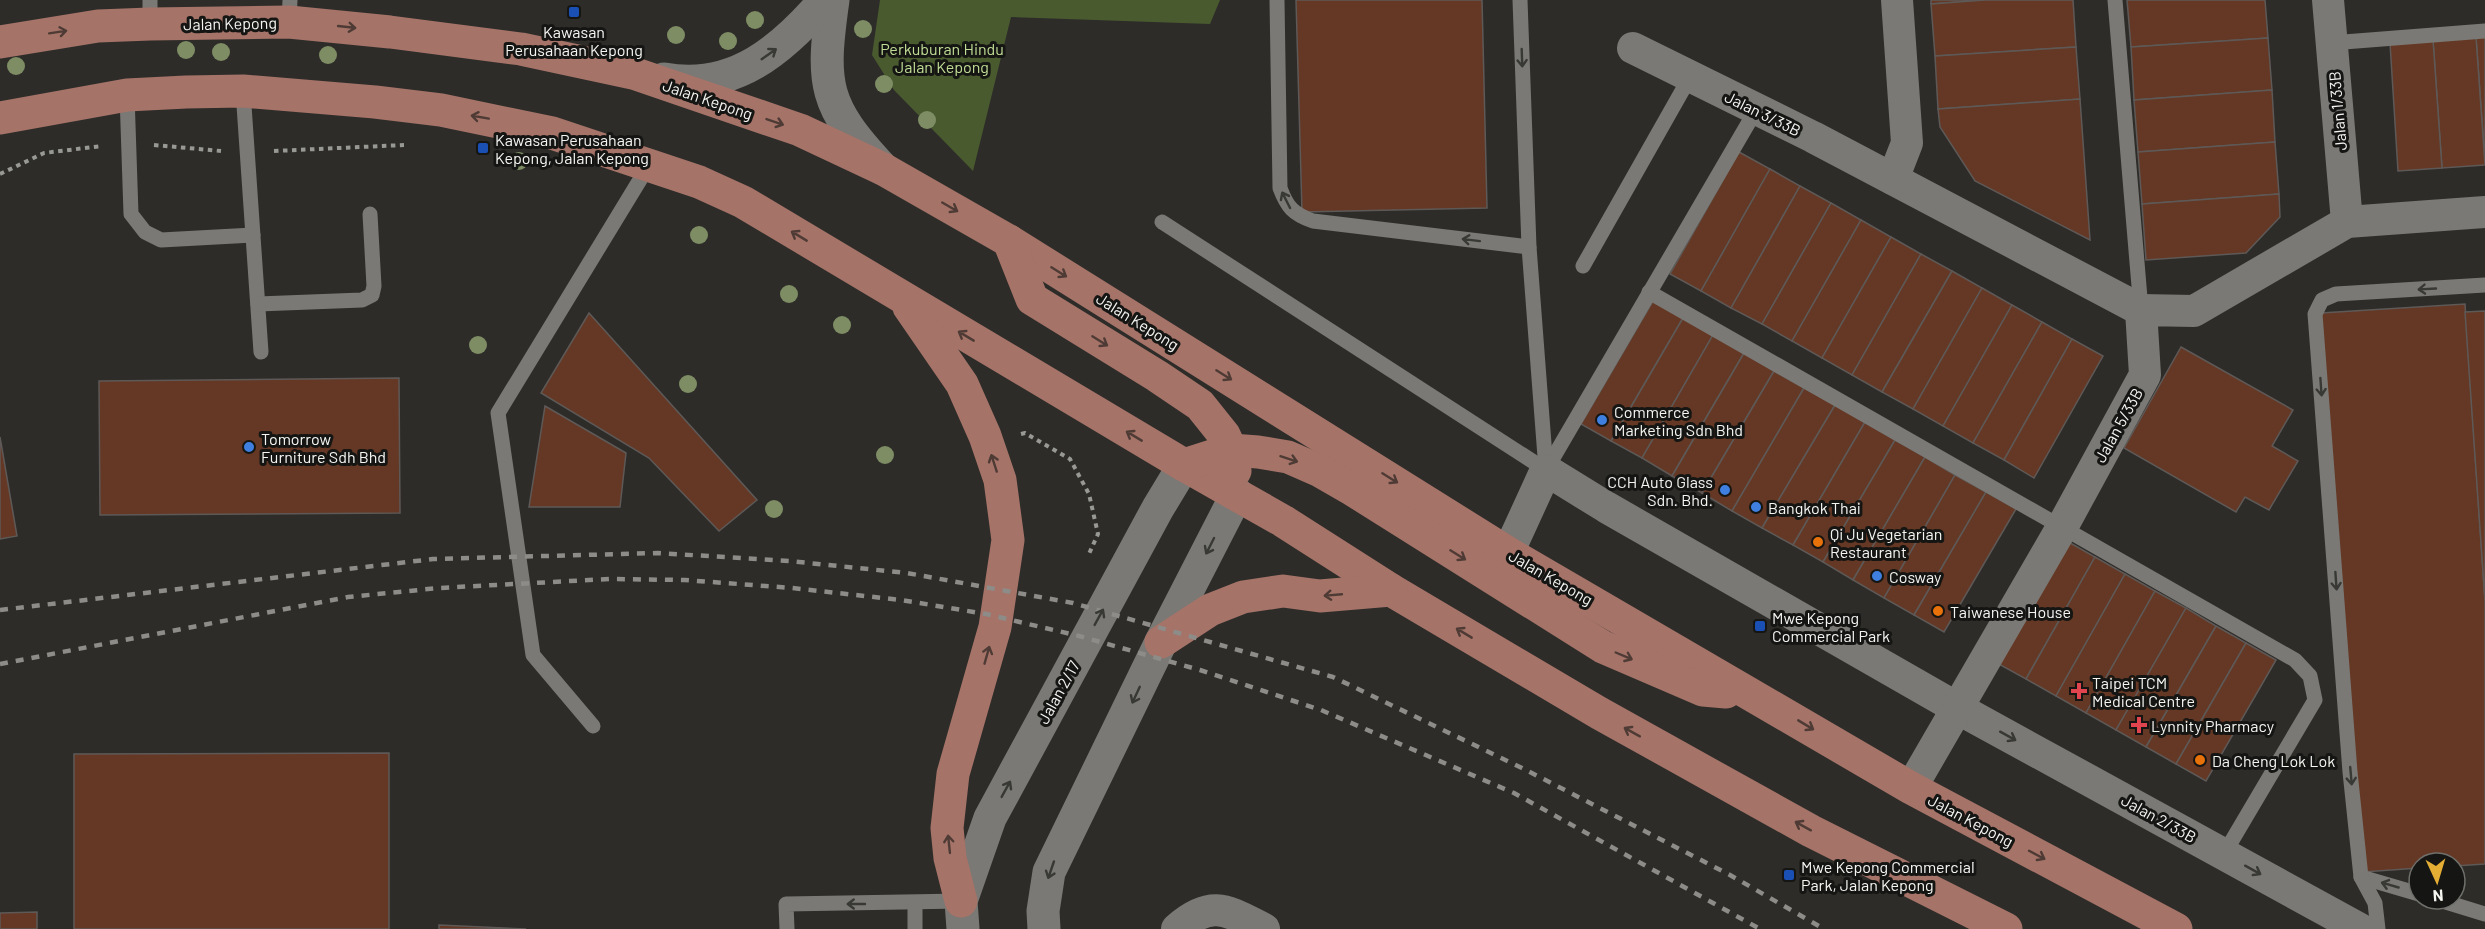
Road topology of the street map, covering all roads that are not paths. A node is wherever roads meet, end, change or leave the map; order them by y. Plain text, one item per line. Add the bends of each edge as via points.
1 (825, 0) edge
2 (833, 0) edge
3 (1277, 0) edge
4 (1520, 0) edge
5 (1897, 0) edge
6 (2115, 0) edge
7 (2328, 0) edge
8 (290, 11) edge
9 (150, 12) edge
10 (2485, 31) edge
11 (0, 42) edge
12 (2331, 43) junction
13 (1633, 48) dead end
14 (633, 74) junction
15 (1690, 77) junction
16 (243, 91) junction
17 (128, 95) junction
18 (1756, 110) junction
19 (0, 118) edge
20 (649, 165) junction
21 (883, 169) junction
22 (1893, 179) junction
23 (2485, 212) edge
24 (370, 214) dead end
25 (1162, 222) dead end
26 (2347, 222) junction
27 (253, 235) junction
28 (1009, 241) junction
29 (1529, 248) junction
30 (1582, 266) dead end
31 (2485, 285) edge
32 (1649, 292) junction
33 (903, 298) junction
34 (258, 304) junction
35 (2141, 310) junction
36 (261, 352) dead end
37 (1231, 450) junction
38 (1184, 465) junction
39 (1546, 470) junction
40 (1237, 494) junction
41 (2061, 529) junction
42 (1508, 553) junction
43 (1391, 590) junction
44 (1161, 642) junction
45 (1756, 695) junction
46 (1957, 708) junction
47 (593, 726) dead end
48 (1911, 788) junction
49 (2224, 854) junction
50 (2361, 877) junction
51 (2407, 890) edge
52 (915, 903) junction
53 (2467, 908) edge
54 (2485, 914) edge
55 (962, 915) edge
56 (787, 929) edge
57 (915, 929) edge
58 (1044, 929) edge
59 (1177, 929) edge
60 (1264, 929) edge
61 (2006, 929) edge
62 (2176, 929) edge
63 (2360, 929) edge
64 (2378, 929) edge

14 -> 1 street via 708,81 739,70 766,57 790,38
2 - 21 street via 826,48 827,80 835,107 853,136
29 -> 3 lane via 1313,220 1291,210 1280,188
4 -> 29 lane
5 - 22 street via 1907,142
6 - 35 lane
7 - 12 street, Jalan 1/33B
8 - 9 main road, Jalan Kepong
8 -> 14 main road, Jalan Kepong via 521,49
11 -> 9 main road, Jalan Kepong via 98,26
10 - 12 lane
12 - 26 street, Jalan 1/33B
13 - 15 street, Jalan 3/33B
14 -> 21 main road, Jalan Kepong via 800,130
15 - 18 street, Jalan 3/33B
15 - 30 lane
16 - 17 main road
20 -> 16 main road via 502,121 430,109
16 - 27 lane
17 - 19 main road
17 - 27 lane via 131,214 145,232 161,240
18 - 22 street, Jalan 3/33B
18 - 32 lane
33 -> 20 main road via 743,202
20 - 47 lane via 498,413 533,655
21 -> 28 main road, Jalan Kepong
22 - 35 street, Jalan 3/33B
23 - 26 street
24 - 34 lane via 372,295 362,300
25 - 39 lane
26 - 35 street via 2194,311
27 - 34 lane
28 -> 37 main road via 1032,299 1200,405
28 -> 42 main road, Jalan Kepong
29 - 39 lane
31 -> 50 lane via 2336,294 2322,300 2315,314
32 - 39 lane
32 - 41 lane
38 -> 33 main road
55 -> 33 main road via 947,828 952,774 996,627 1008,540 1000,480 963,384
34 - 36 lane
35 - 41 street, Jalan 5/33B via 2145,375
37 - 38 main road
37 - 40 main road
37 -> 45 main road via 1287,457 1320,471 1603,647 1703,690
38 - 40 main road
55 -> 38 street, Jalan 2/17 via 990,818
39 - 42 street
39 - 46 street, Jalan 2/33B
40 - 43 main road
40 -> 44 street
41 - 46 street, Jalan 5/33B
41 - 49 lane via 2295,660 2310,676 2315,700
42 - 45 main road, Jalan Kepong
43 -> 44 main road via 1320,596 1283,591 1243,597 1210,610
61 -> 43 main road via 1811,831 1599,713
44 -> 58 street via 1048,872
45 -> 48 main road, Jalan Kepong
46 - 48 street, Jalan 5/33B
46 -> 49 street, Jalan 2/33B
48 -> 62 main road, Jalan Kepong
49 -> 63 street, Jalan 2/33B
51 -> 50 lane
50 - 64 lane via 2375,903
52 - 55 lane
52 -> 56 lane via 786,904
52 - 57 lane
53 - 54 lane
59 - 60 street via 1193,915 1224,909

